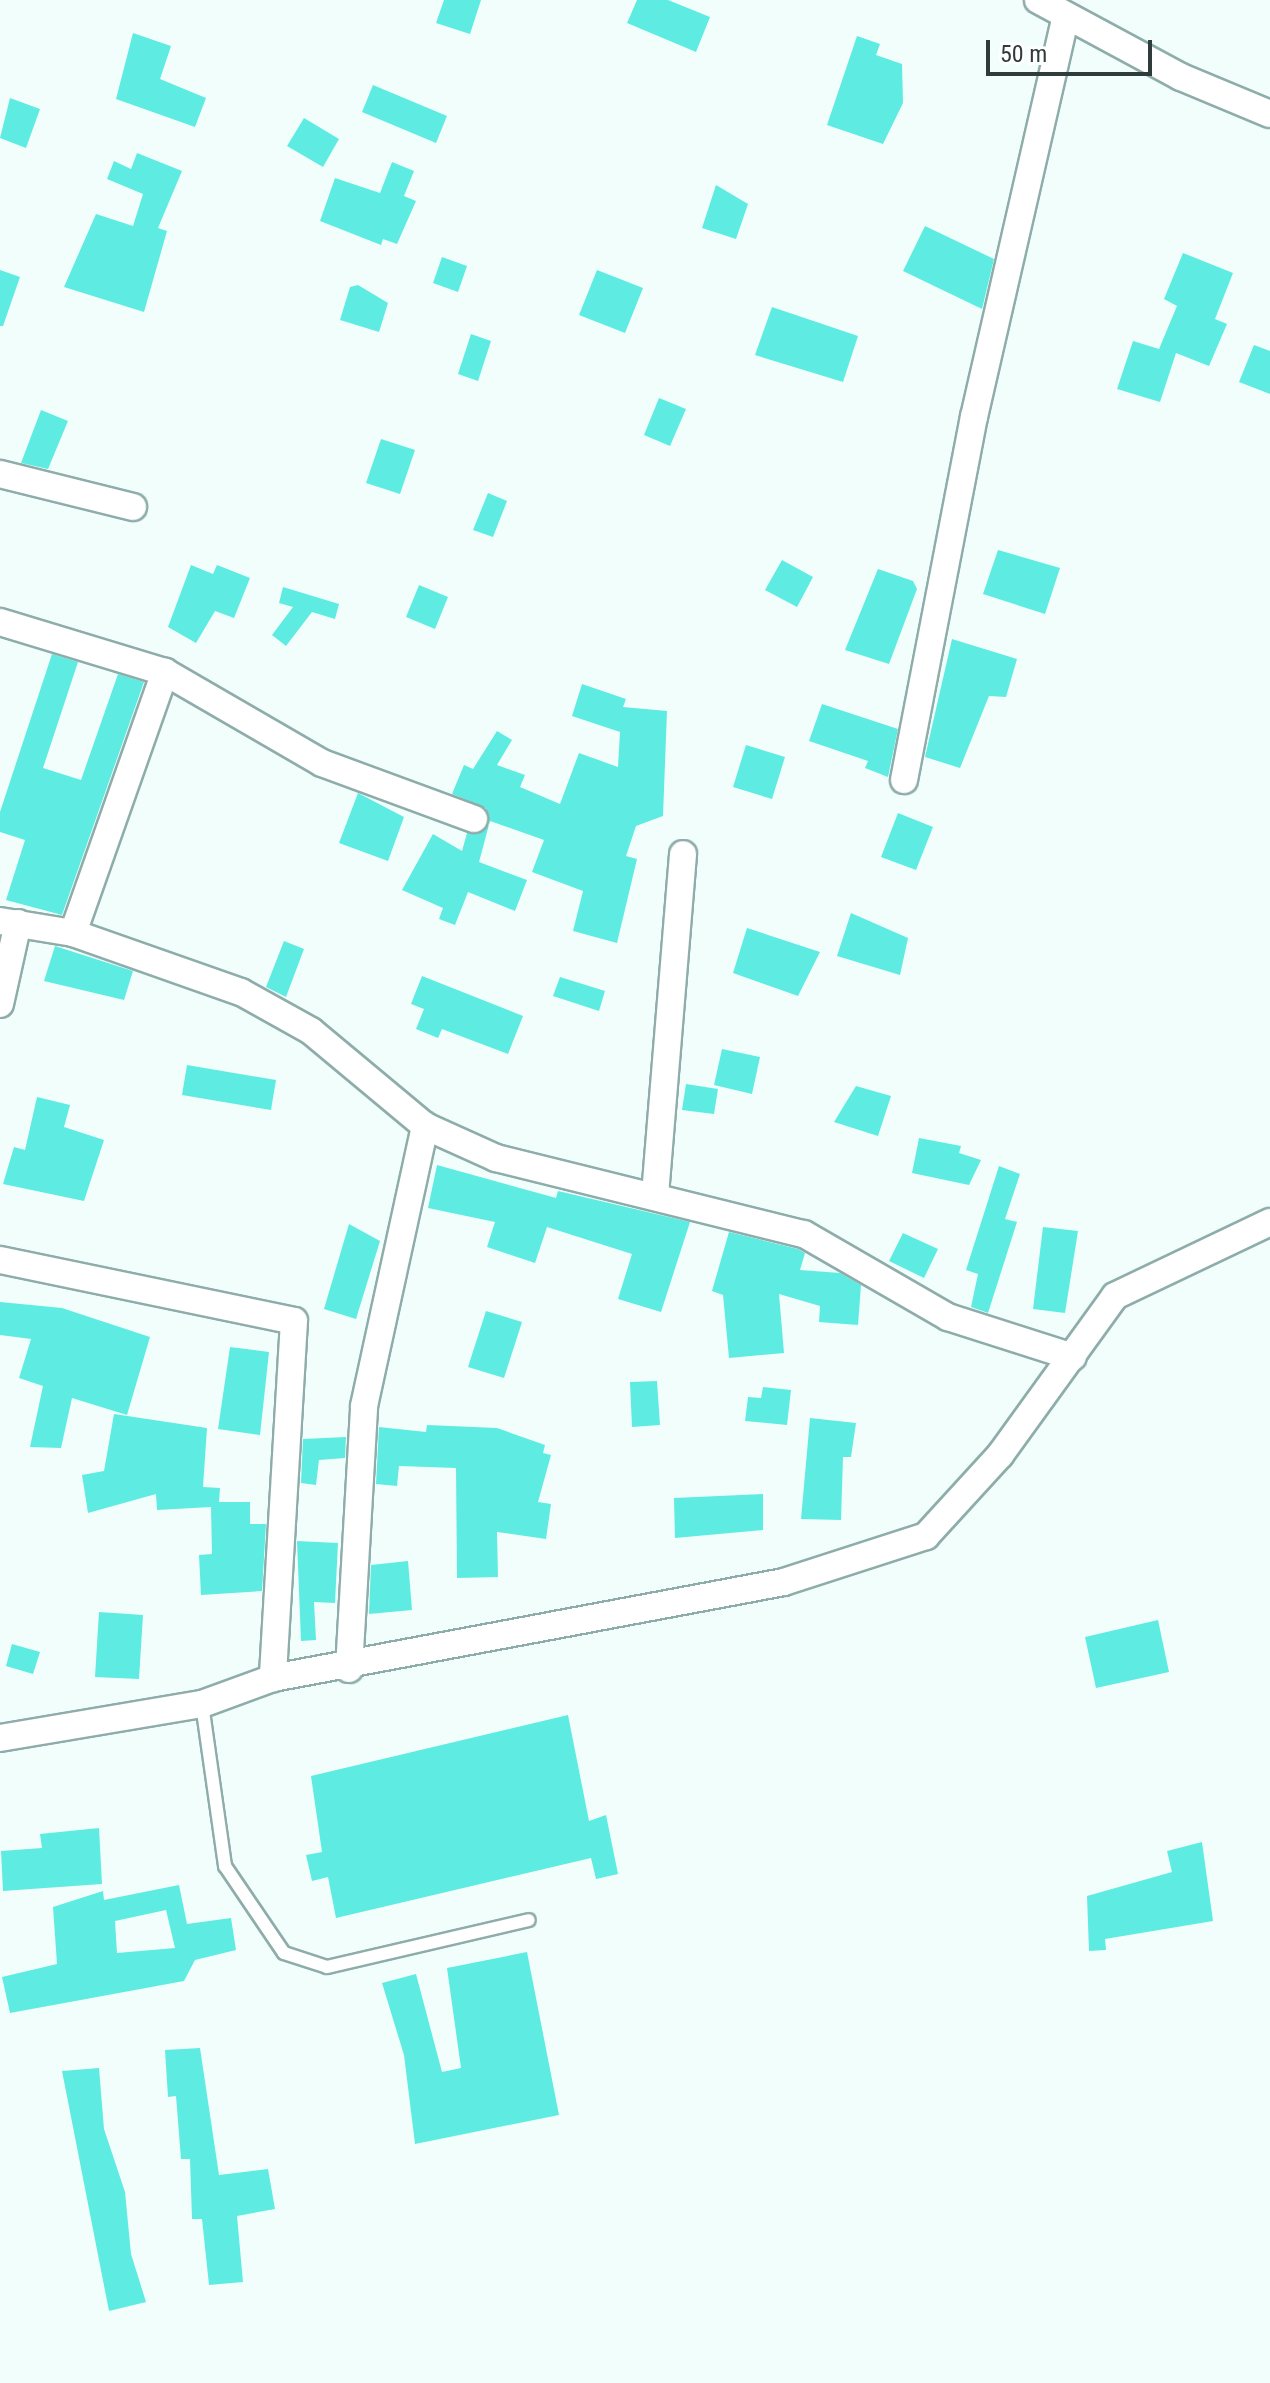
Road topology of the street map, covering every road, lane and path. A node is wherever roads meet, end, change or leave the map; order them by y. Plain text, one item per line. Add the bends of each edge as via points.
1 (1038, 0) edge
2 (1066, 16) junction
3 (1270, 114) edge
4 (0, 474) edge
5 (133, 507) dead end
6 (0, 622) edge
7 (165, 672) junction
8 (904, 780) dead end
9 (474, 819) dead end
10 (683, 854) dead end
11 (9, 922) edge
12 (73, 933) junction
13 (0, 1004) edge
14 (425, 1126) junction
15 (655, 1195) junction
16 (1270, 1222) edge
17 (0, 1260) edge
18 (1073, 1357) junction
19 (349, 1669) junction
20 (273, 1678) junction
21 (202, 1704) junction
22 (0, 1738) edge
23 (529, 1920) dead end

1 - 2 street
2 - 3 street
2 - 8 street via 974,417
4 - 5 street
6 - 7 street
7 - 9 street via 322,763
7 - 12 street
10 - 15 street
11 - 12 street
11 - 13 street
12 - 14 street via 241,992 311,1031
14 - 15 street via 496,1158
14 - 19 street via 364,1406
15 - 18 street via 804,1234 948,1317
16 - 18 street via 1132,1284 1096,1314
17 - 20 street via 294,1321
18 - 19 street via 926,1536 784,1582
19 - 20 street
20 - 21 street
21 - 22 street
21 - 23 lane via 225,1866 284,1953 327,1967

